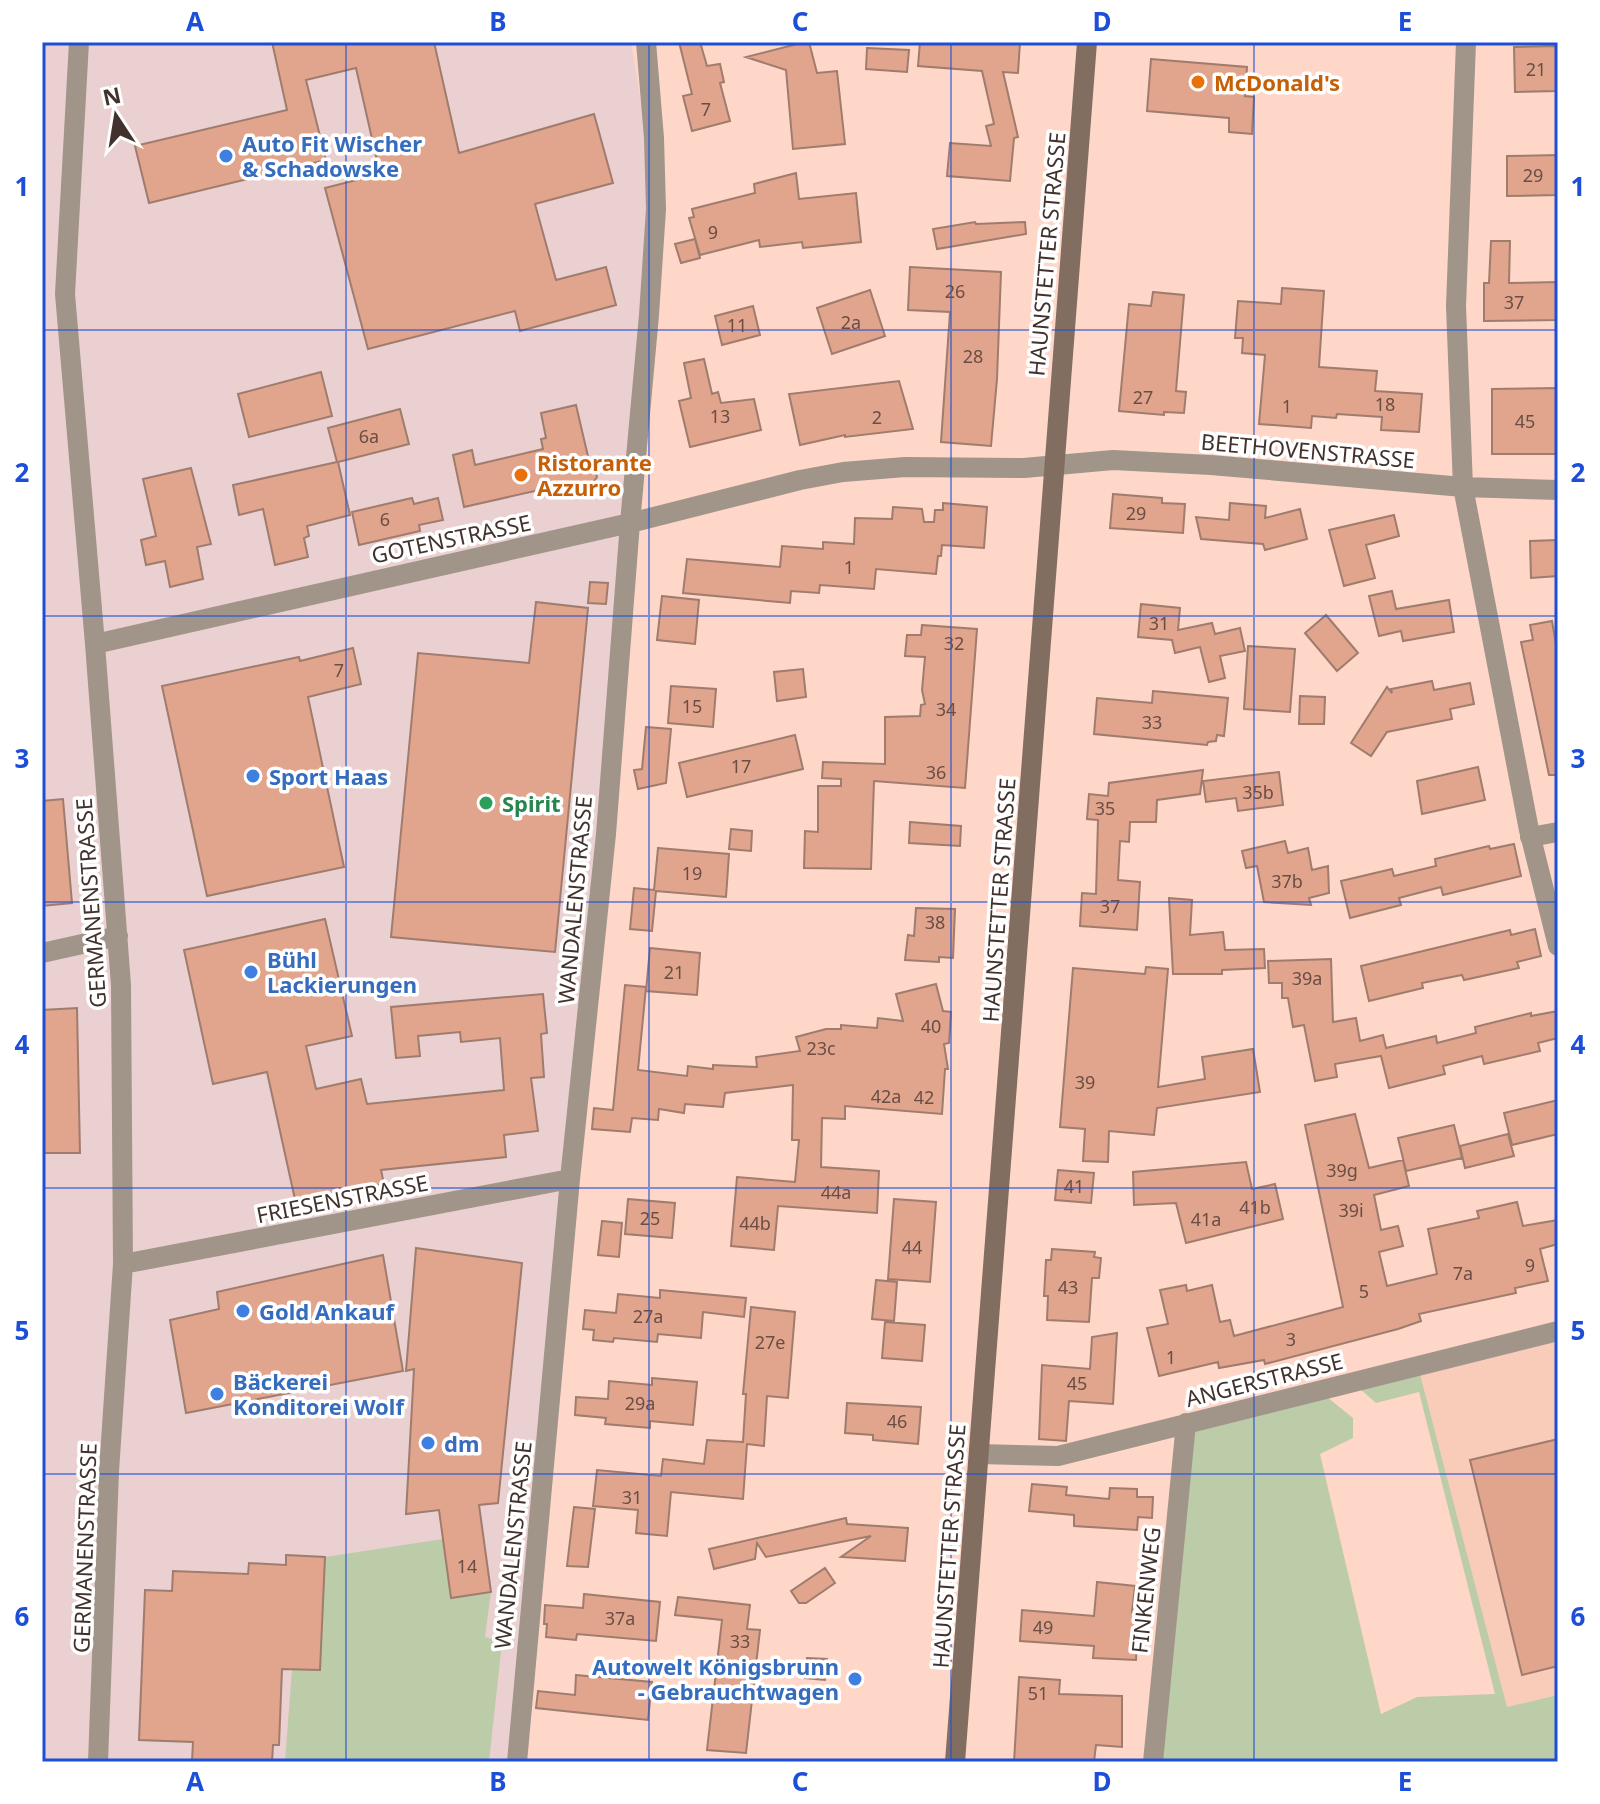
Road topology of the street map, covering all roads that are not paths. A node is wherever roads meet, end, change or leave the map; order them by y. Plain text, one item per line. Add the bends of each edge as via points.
1 (79, 42) edge
2 (646, 42) edge
3 (1087, 42) edge
4 (1466, 42) edge
5 (1054, 464) junction
6 (1463, 487) junction
7 (1558, 490) edge
8 (630, 523) junction
9 (95, 644) junction
10 (1558, 832) edge
11 (1530, 837) junction
12 (118, 936) junction
13 (1558, 946) edge
14 (42, 953) edge
15 (570, 1179) junction
16 (123, 1264) junction
17 (1558, 1331) edge
18 (1186, 1423) junction
19 (979, 1454) junction
20 (98, 1762) edge
21 (517, 1762) edge
22 (955, 1762) edge
23 (1153, 1762) edge

1 - 9 street, GERMANENSTRASSE via 65,294
2 - 8 street, WANDALENSTRASSE via 656,209
3 - 5 main road, HAUNSTETTER STRASSE
4 - 6 street via 1456,306
5 - 6 street, BEETHOVENSTRASSE via 1127,460
5 - 8 street, GOTENSTRASSE via 843,472
5 - 19 main road, HAUNSTETTER STRASSE
6 - 7 street, BEETHOVENSTRASSE
6 - 11 street
8 - 9 street, GOTENSTRASSE
8 - 15 street, WANDALENSTRASSE via 606,834
9 - 12 street, GERMANENSTRASSE
10 - 11 street
11 - 13 street
12 - 14 street
12 - 16 street, GERMANENSTRASSE
15 - 16 street, FRIESENSTRASSE
15 - 21 street, WANDALENSTRASSE
16 - 20 street, GERMANENSTRASSE
17 - 18 street, ANGERSTRASSE
18 - 19 street, ANGERSTRASSE via 1058,1456
18 - 23 street, FINKENWEG
19 - 22 main road, HAUNSTETTER STRASSE

